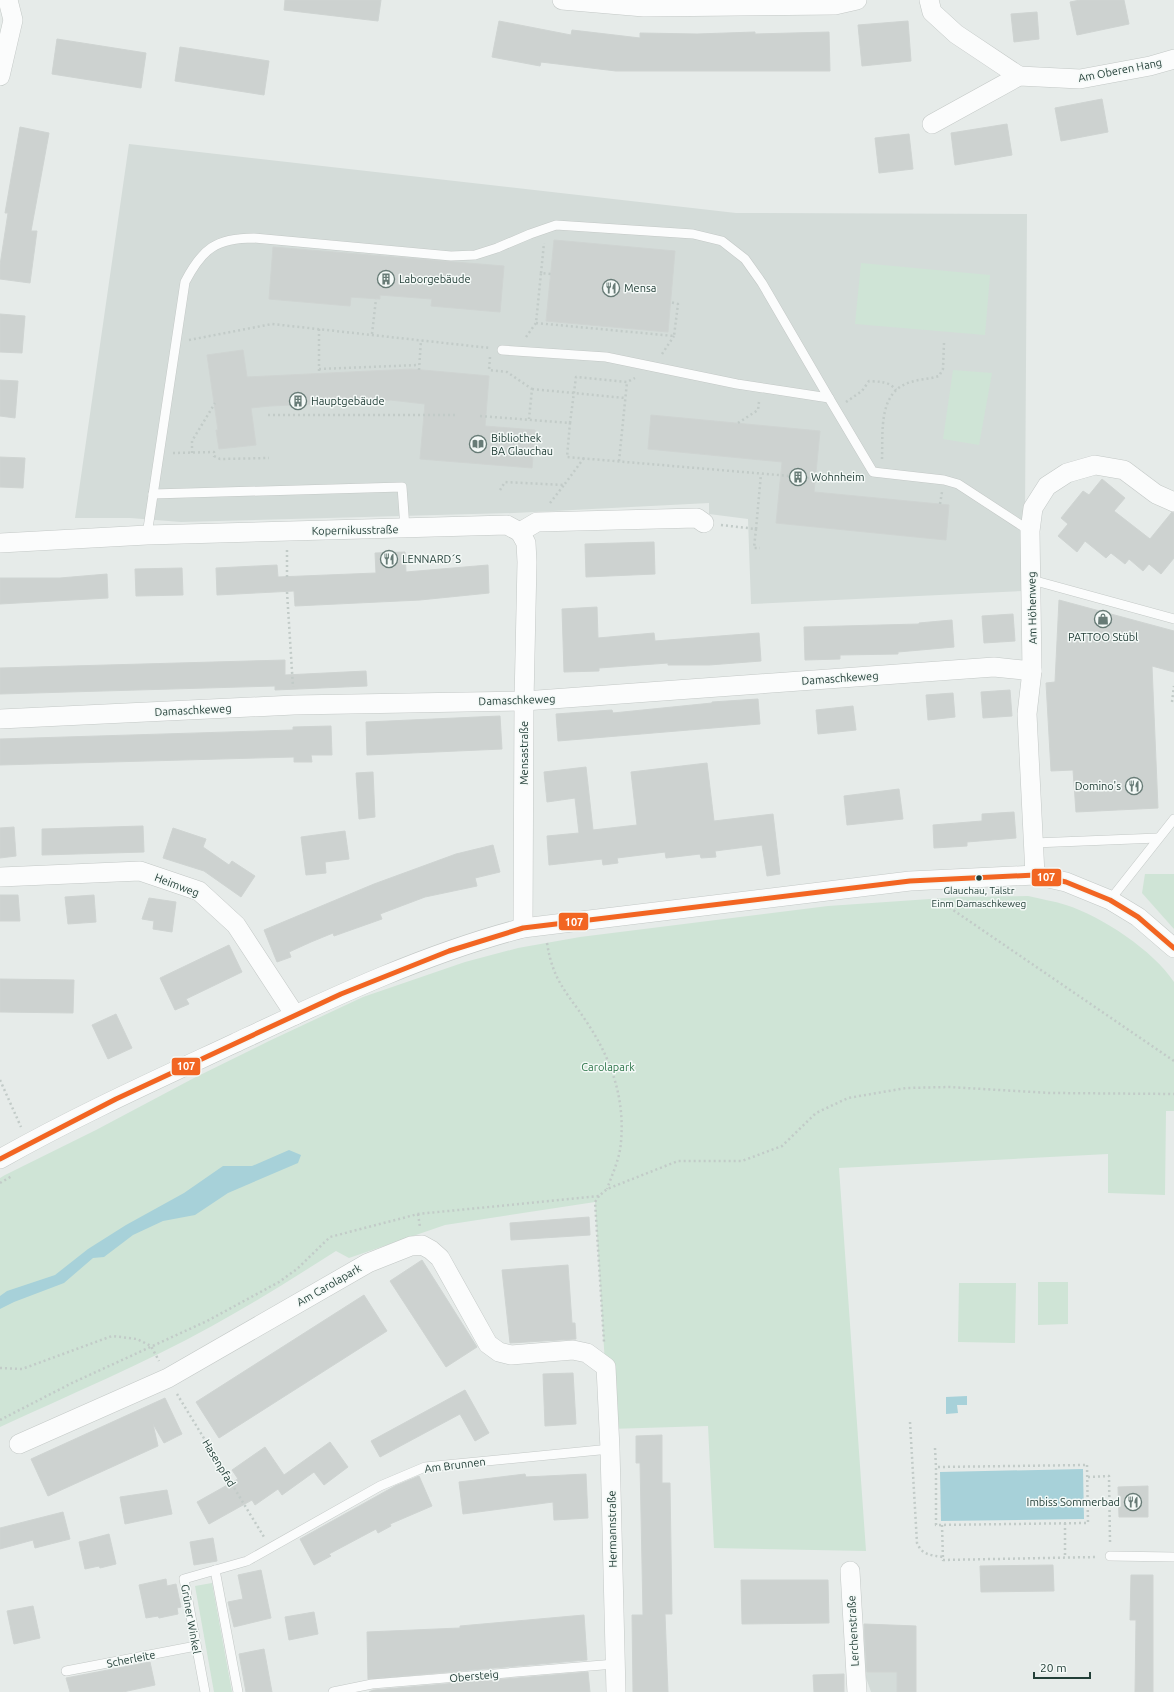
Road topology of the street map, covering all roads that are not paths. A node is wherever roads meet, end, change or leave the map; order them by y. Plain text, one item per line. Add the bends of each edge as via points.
1 (8, 0) edge
2 (562, 0) edge
3 (857, 0) edge
4 (929, 0) edge
5 (1174, 59) edge
6 (0, 76) edge
7 (1019, 76) junction
8 (932, 124) dead end
9 (502, 350) road end
10 (829, 398) junction
11 (153, 494) junction
12 (1174, 502) edge
13 (704, 523) dead end
14 (405, 528) junction
15 (1030, 531) junction
16 (520, 532) junction
17 (147, 534) junction
18 (0, 543) edge
19 (1032, 580) junction
20 (1174, 619) edge
21 (1032, 671) junction
22 (524, 701) junction
23 (0, 719) edge
24 (1174, 818) edge
25 (1158, 838) junction
26 (1034, 843) junction
27 (1035, 875) junction
28 (0, 876) edge
29 (1110, 900) junction
30 (523, 928) junction
31 (1174, 948) edge
32 (295, 1015) junction
33 (0, 1159) edge
34 (606, 1367) joint
35 (19, 1444) dead end
36 (610, 1450) junction
37 (270, 1548) joint
38 (1110, 1556) road end
39 (1174, 1557) edge
40 (215, 1570) junction
41 (850, 1571) dead end
42 (196, 1646) junction
43 (615, 1664) junction
44 (66, 1671) dead end
45 (205, 1692) edge
46 (238, 1692) edge
47 (332, 1692) edge
48 (616, 1692) edge
49 (857, 1692) edge

1 - 6 street via 13,20
2 - 3 street via 644,7 835,5
4 - 7 street via 932,12 956,34
5 - 7 street, Am Oberen Hang via 1080,79
7 - 8 street
9 - 10 lane via 606,358
10 - 11 lane via 762,283 745,259 722,242 693,234 556,226 475,255 459,256 234,238 217,244 196,260 185,282
10 - 15 lane via 873,472 944,480 958,484
11 - 14 lane via 402,487
11 - 17 lane
12 - 15 street, Am Höhenweg via 1156,494 1124,470 1095,465 1067,473 1047,486 1033,508
13 - 16 street via 696,518 537,522
14 - 16 street, Kopernikusstraße via 507,525
14 - 17 street, Kopernikusstraße
15 - 19 street, Am Höhenweg
16 - 22 street, Mensastraße via 526,543 527,562
17 - 18 street, Kopernikusstraße
19 - 20 lane
19 - 21 street, Am Höhenweg
21 - 22 street, Damaschkeweg via 994,667
21 - 26 street, Am Höhenweg via 1027,714
22 - 23 street, Damaschkeweg via 294,705
22 - 30 street, Mensastraße
24 - 25 lane
25 - 26 lane
25 - 29 lane
26 - 27 street, Am Höhenweg
27 - 29 street via 1066,882
27 - 30 street via 910,881
28 - 32 street, Heimweg via 140,871 199,891 236,925
29 - 31 street via 1138,917
30 - 32 street via 483,938 424,959
32 - 33 street via 90,1110
34 - 35 street, Am Carolapark via 587,1352 573,1350 511,1355 499,1352 488,1344 440,1258 422,1245 411,1246 368,1263 168,1378
34 - 36 street, Hermannstraße
36 - 37 lane, Am Brunnen via 425,1467 380,1486
36 - 43 street, Hermannstraße
37 - 40 lane, Grüner Winkel via 247,1560
38 - 39 lane
40 - 42 lane, Grüner Winkel via 184,1579
40 - 46 lane
41 - 49 street, Lerchenstraße
42 - 44 lane, Scherleite
42 - 45 lane, Grüner Winkel
43 - 47 lane, Obersteig via 372,1684
43 - 48 street, Hermannstraße

